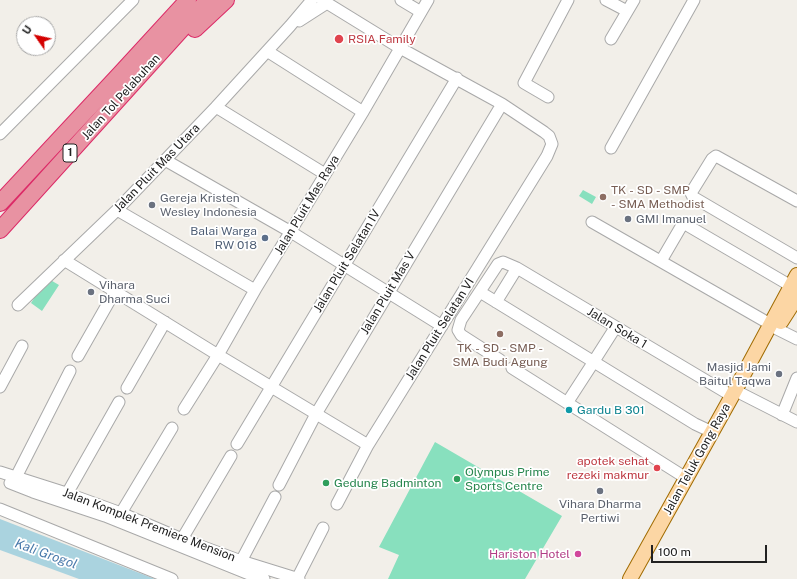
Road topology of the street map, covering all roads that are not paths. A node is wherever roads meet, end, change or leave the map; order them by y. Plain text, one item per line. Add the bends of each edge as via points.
1 (133, 0) edge
2 (174, 0) edge
3 (188, 0) edge
4 (208, 0) edge
5 (226, 0) edge
6 (312, 0) edge
7 (401, 0) edge
8 (428, 0) edge
9 (568, 0) edge
10 (606, 0) edge
11 (634, 0) edge
12 (694, 0) edge
13 (324, 2) edge
14 (417, 6) edge
15 (627, 11) junction
16 (290, 26) junction
17 (611, 39) dead end
18 (400, 48) junction
19 (267, 51) junction
20 (122, 72) junction
21 (457, 78) junction
22 (122, 96) junction
23 (548, 97) dead end
24 (502, 104) junction
25 (216, 107) junction
26 (363, 112) junction
27 (0, 134) edge
28 (611, 148) dead end
29 (164, 160) junction
30 (325, 174) junction
31 (22, 179) junction
32 (0, 199) edge
33 (797, 201) edge
34 (0, 204) edge
35 (117, 210) junction
36 (18, 211) junction
37 (592, 222) dead end
38 (0, 230) edge
39 (291, 232) junction
40 (0, 235) edge
41 (797, 258) edge
42 (64, 260) junction
43 (661, 261) junction
44 (344, 265) junction
45 (517, 268) junction
46 (795, 286) edge
47 (256, 290) junction
48 (115, 291) junction
49 (480, 292) junction
50 (389, 293) junction
51 (496, 302) junction
52 (18, 305) dead end
53 (165, 322) junction
54 (442, 326) junction
55 (774, 326) junction
56 (615, 328) junction
57 (531, 330) dead end
58 (797, 339) edge
59 (22, 346) dead end
60 (218, 355) junction
61 (78, 356) dead end
62 (500, 360) dead end
63 (592, 364) junction
64 (512, 368) dead end
65 (70, 372) dead end
66 (797, 378) edge
67 (0, 387) edge
68 (271, 387) junction
69 (127, 388) dead end
70 (737, 395) junction
71 (118, 402) dead end
72 (567, 403) junction
73 (184, 409) dead end
74 (316, 414) junction
75 (782, 415) junction
76 (797, 422) edge
77 (172, 428) dead end
78 (710, 435) junction
79 (237, 444) dead end
80 (368, 445) junction
81 (231, 456) dead end
82 (0, 472) edge
83 (0, 479) edge
84 (689, 480) junction
85 (14, 481) junction
86 (279, 485) dead end
87 (275, 496) dead end
88 (64, 498) junction
89 (337, 504) dead end
90 (0, 509) edge
91 (120, 517) junction
92 (323, 528) dead end
93 (181, 543) junction
94 (239, 565) junction
95 (172, 579) edge
96 (264, 579) edge
97 (297, 579) edge
98 (630, 579) edge
99 (640, 579) edge

1 - 27 street
2 - 20 highway
3 - 20 highway, Jalan Tol Pelabuhan / 1
4 - 22 highway, Jalan Tol Pelabuhan / 1
5 - 22 highway
6 - 16 street, Jalan Pluit Mas Utara
7 - 14 street
8 - 14 street, Jalan Pluit Mas Raya
9 - 23 street via 524,83
10 - 15 street
11 - 15 street
12 - 28 street
13 - 16 street, Jalan Pluit Mas Utara
13 - 18 street
14 - 18 street, Jalan Pluit Mas Raya
15 - 17 street
16 - 19 street, Jalan Pluit Mas Utara
18 - 21 street
18 - 26 street, Jalan Pluit Mas Raya
19 - 25 street, Jalan Pluit Mas Utara
19 - 26 street
20 - 31 highway, Jalan Tol Pelabuhan / 1
21 - 24 street
21 - 44 street, Jalan Pluit Selatan IV
22 - 36 highway, Jalan Tol Pelabuhan / 1
24 - 50 street, Jalan Pluit Mas V
24 - 54 street, Jalan Pluit Selatan VI via 544,132 552,144
25 - 29 street, Jalan Pluit Mas Utara
25 - 30 street
26 - 30 street, Jalan Pluit Mas Raya
29 - 35 street, Jalan Pluit Mas Utara
29 - 39 street
30 - 39 street, Jalan Pluit Mas Raya
31 - 32 highway
31 - 34 highway, Jalan Tol Pelabuhan / 1
33 - 41 street via 716,156 691,193 693,197
35 - 42 street, Jalan Pluit Mas Utara
35 - 47 street
36 - 38 highway
36 - 40 highway
37 - 43 street
39 - 44 street
39 - 47 street, Jalan Pluit Mas Raya
42 - 48 street
42 - 52 street, Jalan Pluit Mas Utara
43 - 46 street via 685,224
43 - 55 street
44 - 50 street
44 - 68 street, Jalan Pluit Selatan IV
45 - 49 street, Jalan Soka 1 via 501,262
45 - 51 street
45 - 56 street, Jalan Soka 1
46 - 55 main road, Jalan Teluk Gong Raya
47 - 60 street, Jalan Pluit Mas Raya
48 - 53 street
48 - 61 street
49 - 51 street
49 - 62 street via 461,320 458,332
50 - 54 street
50 - 74 street, Jalan Pluit Mas V
51 - 63 street
53 - 60 street
53 - 69 street
54 - 80 street, Jalan Pluit Selatan VI
55 - 58 street
55 - 70 main road, Jalan Teluk Gong Raya
56 - 63 street
56 - 70 street, Jalan Soka 1
57 - 63 street
59 - 67 street
60 - 68 street
60 - 73 street, Jalan Pluit Mas Raya
63 - 72 street
63 - 78 street
64 - 72 street
65 - 85 street
66 - 75 street
68 - 74 street
68 - 79 street, Jalan Pluit Selatan IV
70 - 75 street, Jalan Soka 1
70 - 78 main road, Jalan Teluk Gong Raya
70 - 84 main road, Jalan Teluk Gong Raya
71 - 88 street
72 - 84 street
74 - 80 street
74 - 86 street, Jalan Pluit Mas V
75 - 76 street, Jalan Soka 1
77 - 91 street
78 - 84 main road, Jalan Teluk Gong Raya
80 - 89 street, Jalan Pluit Selatan VI
81 - 93 street
82 - 85 street, Jalan Komplek Premiere Mension
83 - 85 street, Jalan Komplek Premiere Mension
84 - 98 main road, Jalan Teluk Gong Raya
84 - 99 main road, Jalan Teluk Gong Raya
85 - 88 street, Jalan Komplek Premiere Mension
87 - 94 street
88 - 91 street, Jalan Komplek Premiere Mension
90 - 95 street
91 - 93 street, Jalan Komplek Premiere Mension
92 - 97 street
93 - 94 street, Jalan Komplek Premiere Mension
94 - 96 street, Jalan Komplek Premiere Mension
94 - 97 street, Jalan Komplek Premiere Mension

